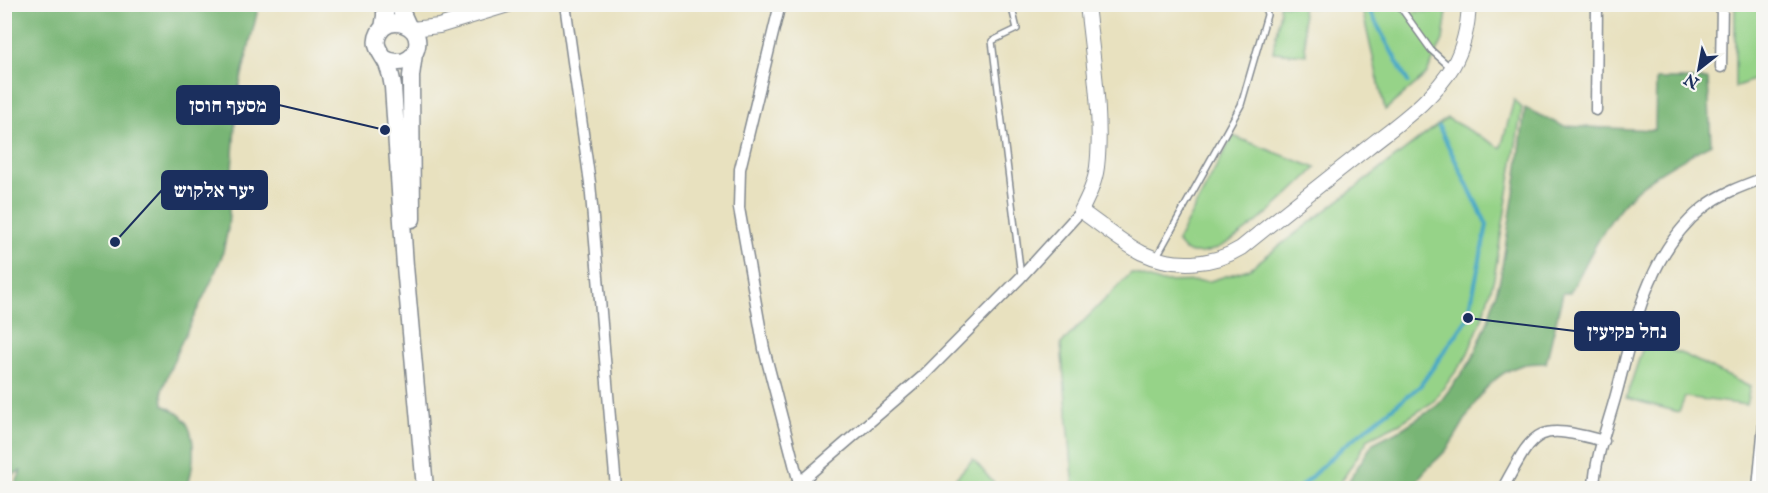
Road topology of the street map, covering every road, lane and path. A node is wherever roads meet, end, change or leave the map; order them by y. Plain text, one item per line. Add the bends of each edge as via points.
1 (385, 4) edge
2 (398, 4) edge
3 (510, 4) edge
4 (565, 4) edge
5 (780, 4) edge
6 (1011, 4) edge
7 (1087, 4) edge
8 (1265, 4) edge
9 (1398, 4) edge
10 (1469, 4) edge
11 (1597, 4) edge
12 (1722, 4) edge
13 (439, 26) junction
14 (410, 27) junction
15 (383, 28) junction
16 (416, 51) junction
17 (384, 58) junction
18 (1721, 67) dead end
19 (1451, 69) junction
20 (1596, 110) dead end
21 (1764, 178) edge
22 (1081, 211) junction
23 (1156, 258) junction
24 (1021, 277) junction
25 (1764, 424) edge
26 (1604, 441) junction
27 (796, 486) edge
28 (426, 489) edge
29 (436, 489) edge
30 (616, 489) edge
31 (1503, 489) edge
32 (1594, 489) edge
33 (1758, 489) edge

1 - 15 main road
2 - 14 main road
3 - 13 street
4 - 30 street via 590,183
5 - 27 street via 740,168 739,208 764,349
6 - 24 lane via 1017,29 992,41
7 - 22 street via 1098,136 1097,168
8 - 23 lane via 1267,15 1241,105
9 - 19 lane via 1431,50
10 - 19 street via 1462,46
11 - 20 street
12 - 18 street
13 - 14 street
13 - 16 street via 426,34
14 - 15 main road via 394,22
14 - 16 main road via 417,41
15 - 17 main road via 377,47
16 - 17 main road via 404,62
16 - 29 main road via 411,76 412,229
17 - 28 main road via 393,87
19 - 23 street via 1412,112 1227,257 1214,261
21 - 26 street via 1703,208 1684,226 1656,267 1643,299
22 - 23 street via 1140,252
22 - 24 street
24 - 27 street via 922,377
25 - 33 street
26 - 31 street via 1560,430 1541,434 1525,448
26 - 32 street

